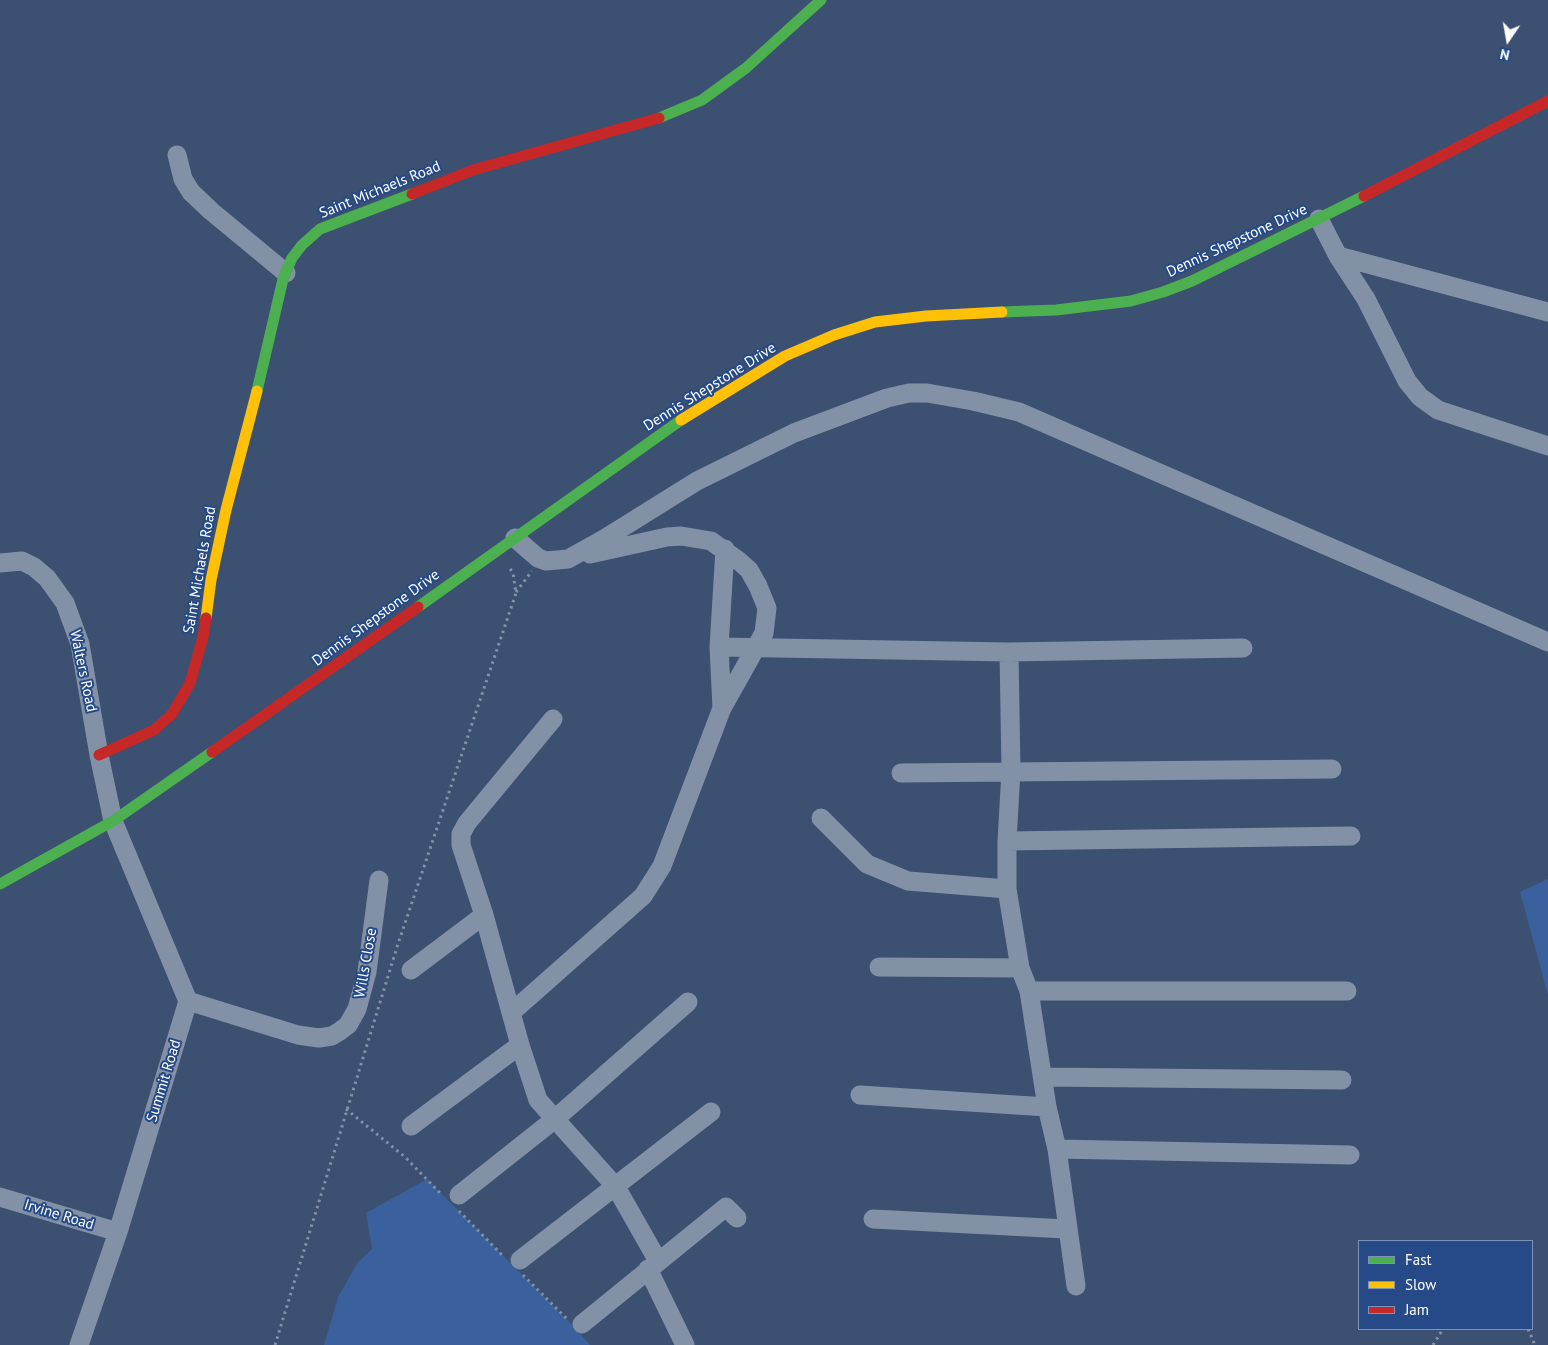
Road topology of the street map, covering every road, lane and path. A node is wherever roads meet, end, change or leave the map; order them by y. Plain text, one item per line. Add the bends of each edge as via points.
1 (821, 0) edge
2 (1548, 101) edge
3 (177, 154) dead end
4 (1319, 219) junction
5 (1338, 256) junction
6 (286, 273) junction
7 (1548, 312) edge
8 (1548, 446) edge
9 (515, 538) junction
10 (725, 549) junction
11 (497, 550) junction
12 (568, 559) junction
13 (546, 561) junction
14 (0, 563) edge
15 (516, 593) junction
16 (1548, 642) edge
17 (719, 646) junction
18 (757, 648) junction
19 (1243, 648) dead end
20 (1009, 652) junction
21 (722, 708) junction
22 (553, 718) dead end
23 (99, 755) junction
24 (1332, 769) dead end
25 (1011, 771) junction
26 (901, 773) dead end
27 (821, 818) dead end
28 (113, 821) junction
29 (1351, 836) dead end
30 (1007, 841) junction
31 (379, 880) dead end
32 (0, 884) edge
33 (1008, 889) junction
34 (484, 915) junction
35 (879, 967) dead end
36 (1020, 968) junction
37 (411, 970) dead end
38 (1029, 991) junction
39 (1347, 991) dead end
40 (188, 1002) junction
41 (688, 1002) dead end
42 (512, 1012) junction
43 (520, 1045) junction
44 (1044, 1077) junction
45 (1342, 1080) dead end
46 (860, 1094) dead end
47 (1047, 1107) junction
48 (346, 1109) junction
49 (712, 1112) dead end
50 (555, 1119) junction
51 (411, 1126) dead end
52 (1057, 1149) junction
53 (1350, 1154) dead end
54 (616, 1187) junction
55 (0, 1197) edge
56 (454, 1201) junction
57 (737, 1218) dead end
58 (873, 1219) dead end
59 (1066, 1229) junction
60 (118, 1232) junction
61 (516, 1265) junction
62 (653, 1265) junction
63 (1076, 1286) dead end
64 (576, 1324) joint
65 (1442, 1330) edge
66 (1528, 1330) edge
67 (80, 1345) edge
68 (276, 1345) edge
69 (686, 1345) edge
70 (1433, 1345) edge
71 (1535, 1345) edge

1 - 6 street, Saint Michaels Road via 746,68 702,100 653,120 473,170 320,229 302,245
2 - 4 street, Dennis Shepstone Drive
3 - 6 street via 183,179 192,192 210,211
4 - 5 street
4 - 9 street, Dennis Shepstone Drive via 1192,281 1131,301 1056,310 926,316 875,322 834,334 785,356 732,387 661,433
5 - 7 street
5 - 8 street via 1366,299 1407,381 1420,396 1438,410
6 - 23 street, Saint Michaels Road via 226,510 211,580 204,637 190,683 172,714 154,730
9 - 11 street, Dennis Shepstone Drive
9 - 13 street via 531,553
10 - 12 street via 711,541 681,536
10 - 17 street
10 - 18 street via 748,570 767,608 764,633
11 - 15 path via 513,573
11 - 28 street, Dennis Shepstone Drive
12 - 13 street
12 - 16 street via 697,481 794,433 887,398 927,393 973,400 1018,412
13 - 15 path via 534,568
14 - 23 street, Walters Road via 22,562 34,567 47,578 65,604 80,644
15 - 48 path via 396,947
17 - 18 street
17 - 21 street
18 - 20 street
18 - 21 street
19 - 20 street
20 - 25 street
21 - 42 street via 662,866 643,896
22 - 34 street via 467,822 461,834 461,845
23 - 28 street, Walters Road
24 - 25 street
25 - 26 street
25 - 30 street
27 - 33 street via 867,864 908,881
28 - 32 street, Dennis Shepstone Drive
28 - 40 street
29 - 30 street
30 - 33 street
31 - 40 street, Wills Close via 367,972 357,1009 348,1025 340,1031 319,1038 298,1035
33 - 36 street
34 - 37 street
34 - 42 street
35 - 36 street
36 - 38 street
38 - 39 street
38 - 44 street
40 - 60 street, Summit Road
41 - 50 street
42 - 43 street
43 - 50 street via 538,1100
43 - 51 street
44 - 45 street
44 - 47 street
46 - 47 street
47 - 52 street
48 - 56 path
48 - 68 path
49 - 54 street
50 - 54 street
50 - 56 street
52 - 53 street
52 - 59 street
54 - 61 street
54 - 62 street
55 - 60 street, Irvine Road
56 - 61 path
57 - 62 street via 726,1207
58 - 59 street
59 - 63 street
60 - 67 street, Summit Road
61 - 64 path
62 - 64 street
62 - 69 street
65 - 70 path
66 - 71 path

